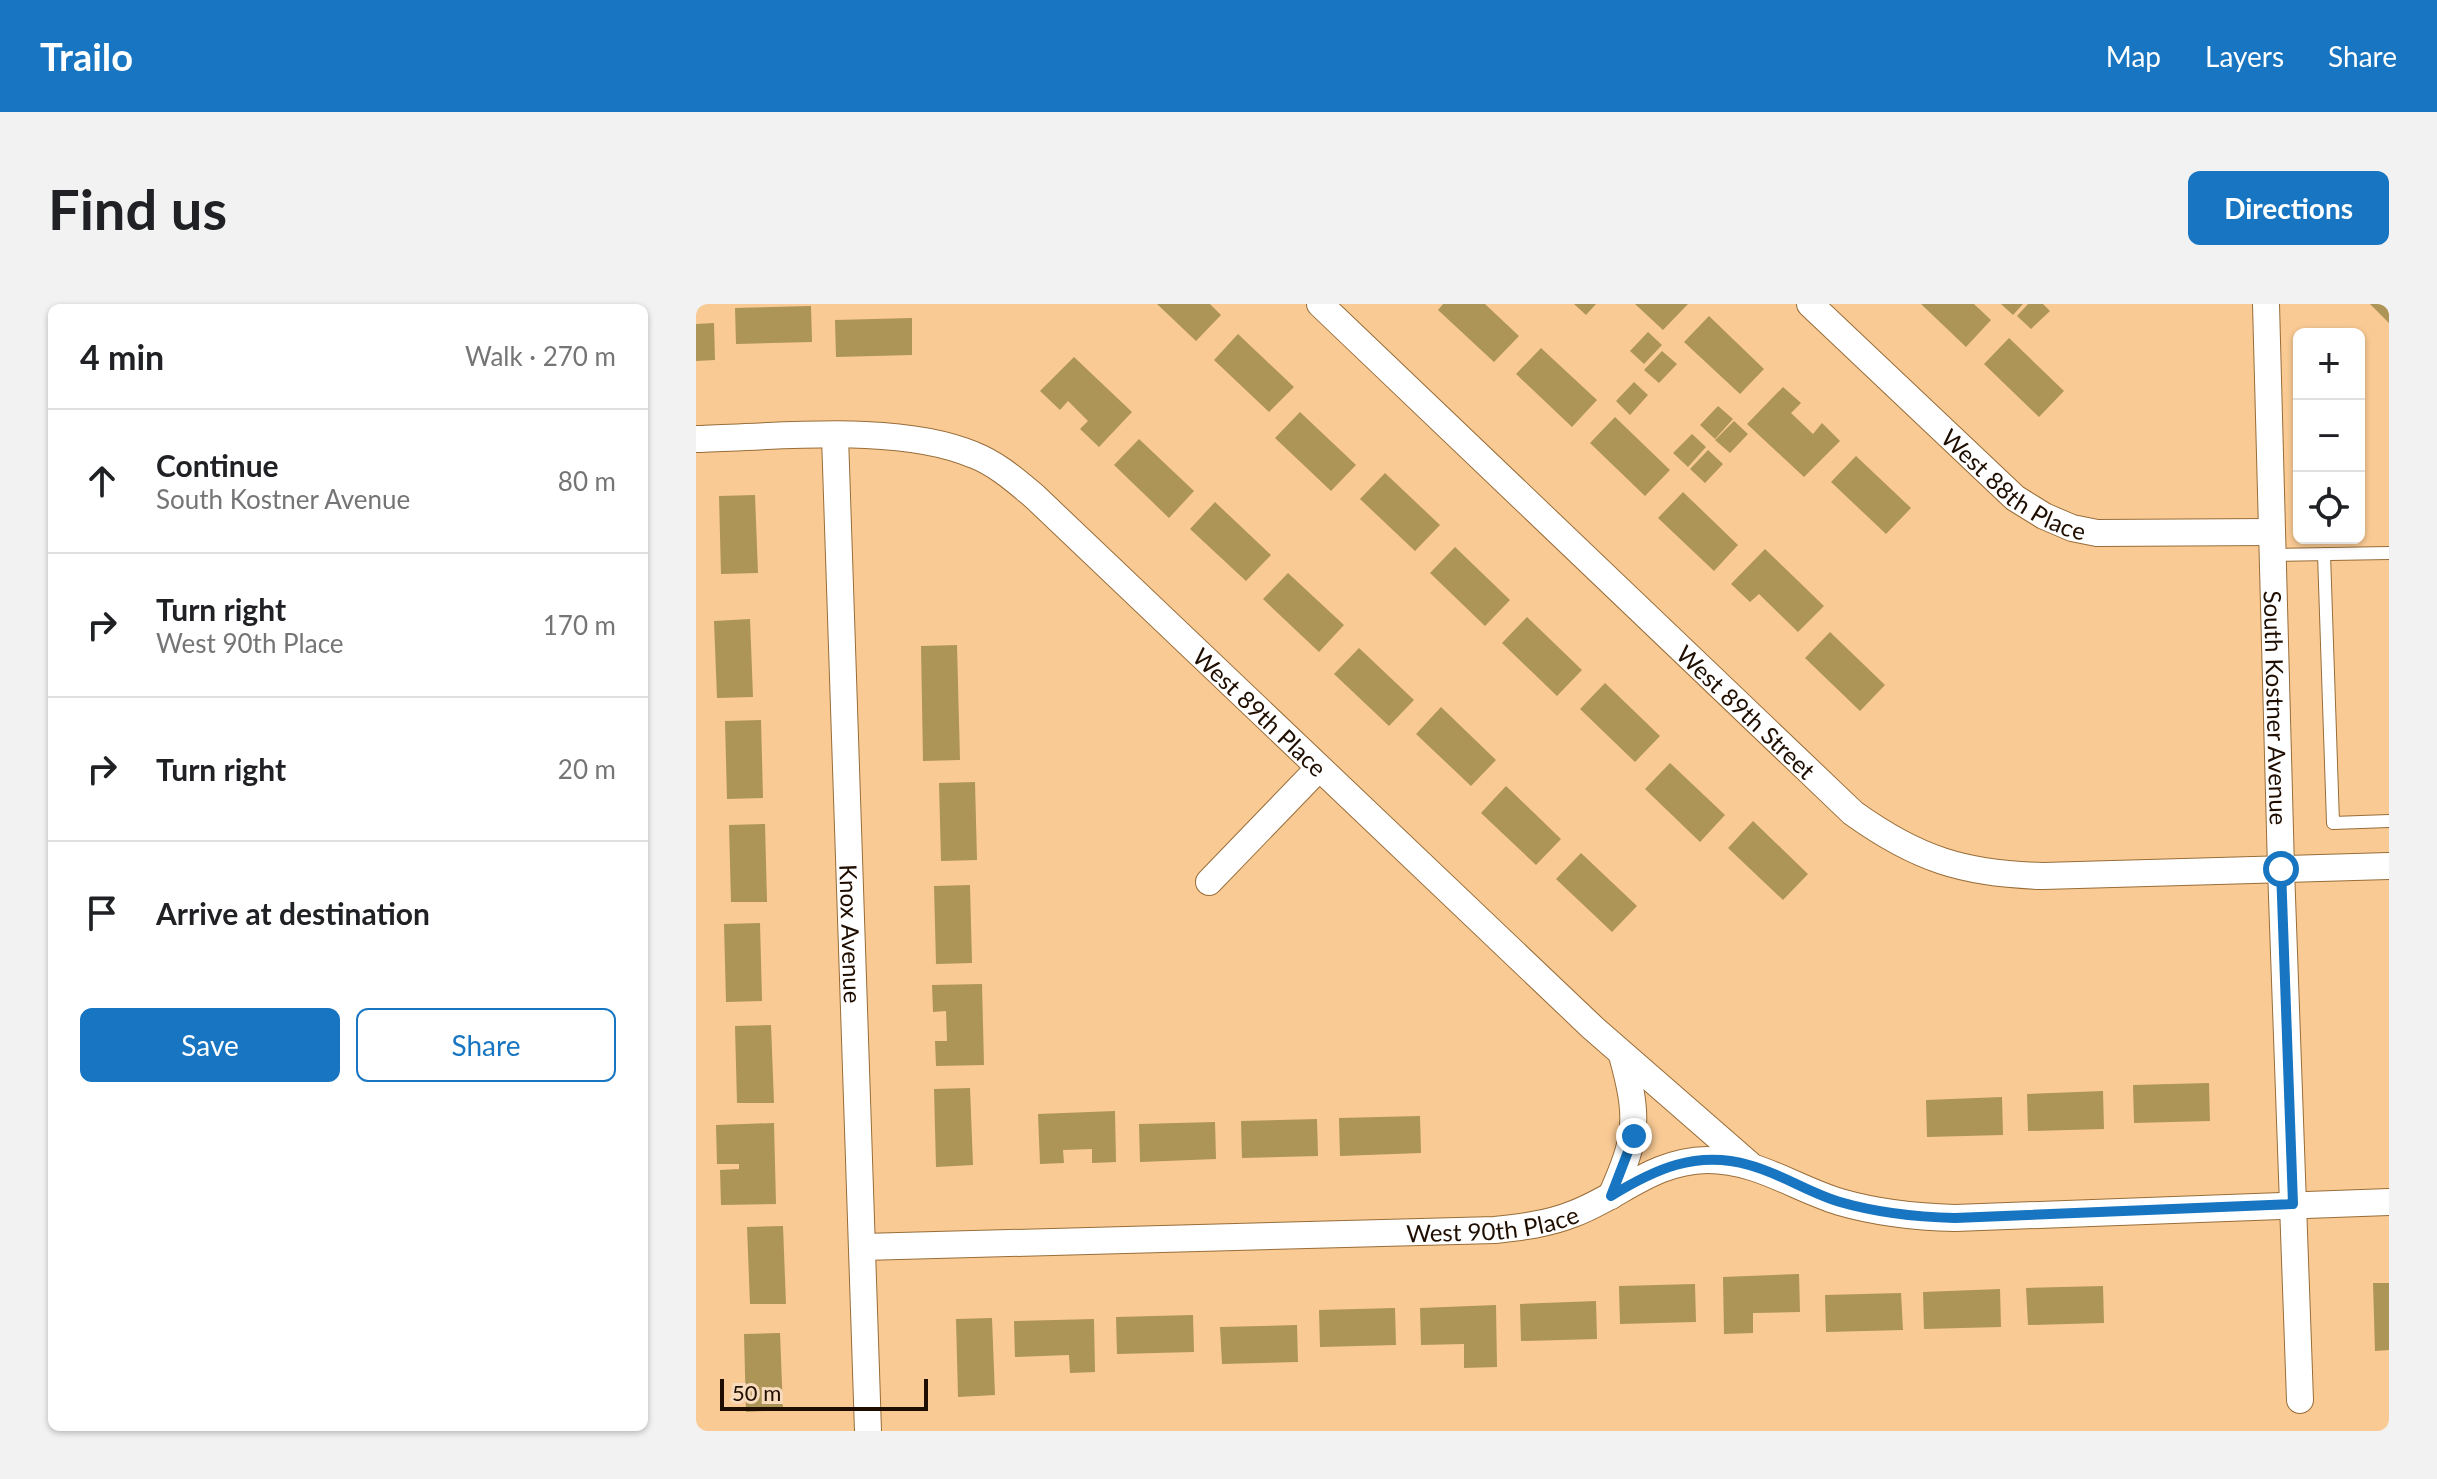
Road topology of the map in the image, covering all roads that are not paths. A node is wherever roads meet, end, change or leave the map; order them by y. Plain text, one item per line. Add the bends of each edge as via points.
1 (1320, 304) edge
2 (1810, 304) edge
3 (2266, 304) edge
4 (835, 436) junction
5 (696, 439) edge
6 (2271, 543) junction
7 (2389, 553) edge
8 (2324, 554) junction
9 (1319, 768) junction
10 (2389, 821) edge
11 (2389, 866) edge
12 (2281, 869) junction
13 (1209, 882) dead end
14 (1622, 1055) junction
15 (1749, 1164) junction
16 (1611, 1196) junction
17 (2389, 1202) edge
18 (2293, 1204) junction
19 (863, 1247) junction
20 (2300, 1400) dead end
21 (868, 1431) edge

1 - 12 street, West 89th Street via 1853,813 1883,834 1923,855 2002,875
2 - 6 street, West 88th Place via 2015,498 2044,516 2072,528 2120,535
3 - 6 street, South Kostner Avenue
4 - 5 street, West 89th Place
4 - 9 street, West 89th Place via 901,436 939,443 976,455 1006,473
4 - 19 street, Knox Avenue
6 - 8 lane
6 - 12 street, South Kostner Avenue
7 - 8 lane
8 - 10 lane via 2333,823
9 - 13 street
9 - 14 street, West 89th Place
11 - 12 street, West 89th Street
12 - 18 street, South Kostner Avenue
14 - 15 street, West 89th Place
14 - 16 street via 1633,1095 1634,1136
15 - 16 street, West 90th Place via 1678,1162
15 - 18 street, West 90th Place via 1839,1202 1914,1217
16 - 19 street, West 90th Place via 1574,1214 1495,1230
17 - 18 street, West 90th Place
18 - 20 street, South Kostner Avenue
19 - 21 street, Knox Avenue

